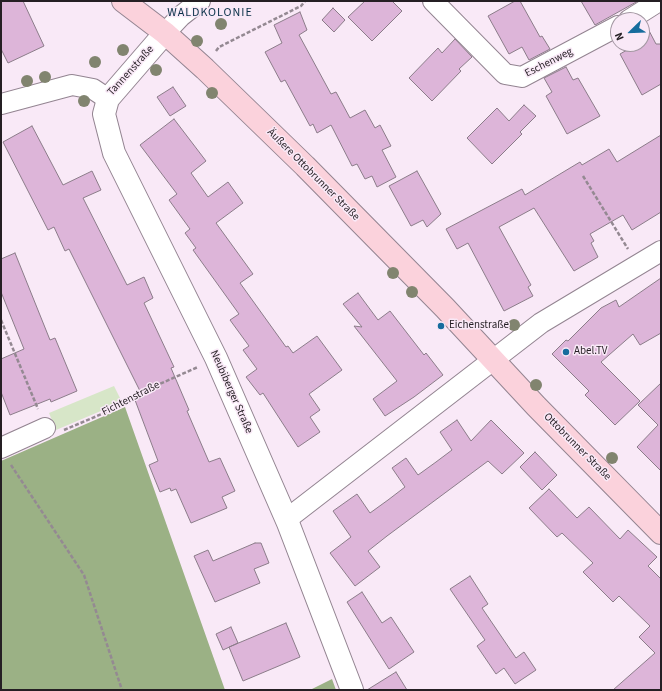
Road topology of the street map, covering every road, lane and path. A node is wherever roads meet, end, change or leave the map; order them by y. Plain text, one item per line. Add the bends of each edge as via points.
1 (123, 1) edge
2 (200, 1) edge
3 (305, 1) edge
4 (433, 1) edge
5 (659, 1) edge
6 (642, 12) edge
7 (610, 30) edge
8 (165, 33) junction
9 (219, 47) dead end
10 (108, 98) junction
11 (1, 104) edge
12 (583, 176) dead end
13 (661, 251) edge
14 (637, 265) junction
15 (1, 320) edge
16 (216, 358) junction
17 (494, 361) junction
18 (46, 428) junction
19 (5, 455) edge
20 (287, 519) junction
21 (661, 533) edge
22 (122, 690) edge
23 (352, 690) edge

1 - 8 main road, Äußere Ottobrunner Straße
2 - 8 street
3 - 9 path via 301,6
4 - 7 street, Eschenweg via 505,74 522,77
5 - 6 street
8 - 10 street, Tannenstraße
8 - 17 main road, Äußere Ottobrunner Straße via 305,166
10 - 11 street, Tannenstraße via 93,89 72,85
10 - 16 street, Neubiberger Straße via 104,114 114,153
12 - 14 path
13 - 14 street
14 - 17 street via 541,323
15 - 18 path
16 - 18 path, Fichtenstraße via 128,398 123,405 57,433
16 - 20 street, Neubiberger Straße
17 - 20 street
17 - 21 main road, Ottobrunner Straße
18 - 19 street
19 - 22 path via 84,575
20 - 23 street, Neubiberger Straße

